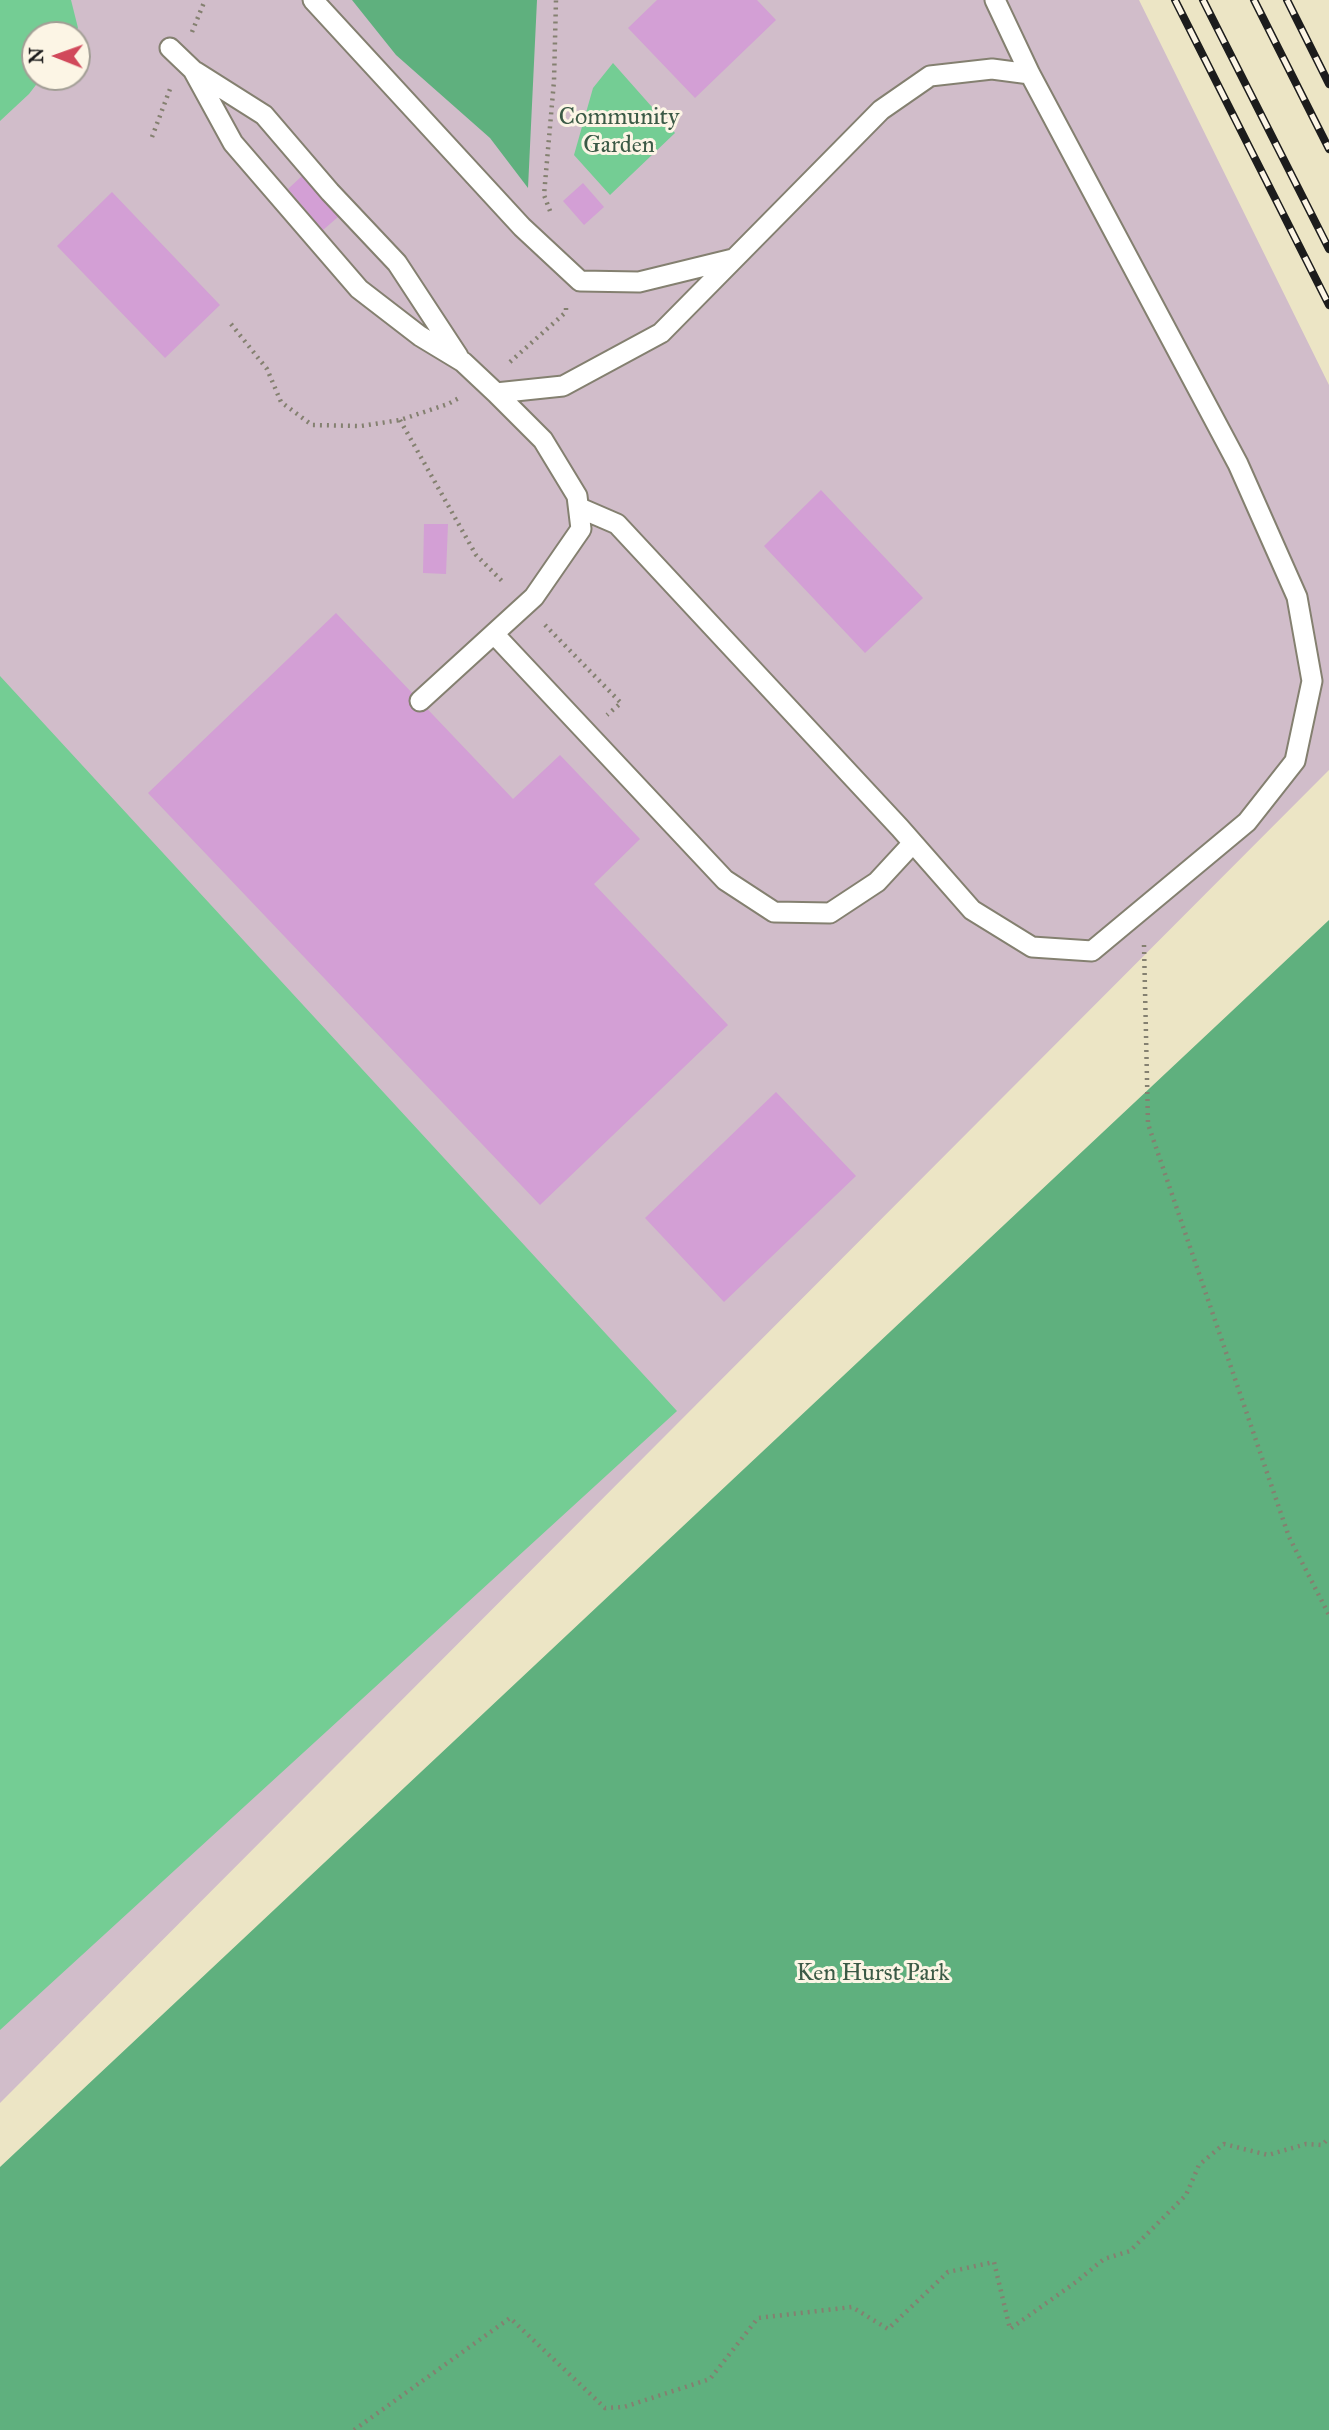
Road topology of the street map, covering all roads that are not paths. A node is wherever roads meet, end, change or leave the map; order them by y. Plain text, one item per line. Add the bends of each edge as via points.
1 (313, 0) edge
2 (995, 0) edge
3 (170, 48) dead end
4 (193, 70) junction
5 (1030, 74) junction
6 (734, 259) junction
7 (463, 362) junction
8 (491, 388) junction
9 (580, 508) junction
10 (495, 635) junction
11 (420, 701) dead end
12 (913, 843) junction

1 - 6 lane via 522,227 580,281 639,282
2 - 5 lane
3 - 4 lane
4 - 7 lane via 264,116 397,263
4 - 7 lane via 233,143 359,289
5 - 6 lane via 992,69 930,76 881,110
5 - 12 lane via 1238,464 1297,597 1311,681 1295,761 1247,822 1092,951 1032,947 972,909
6 - 8 lane via 661,333 563,386
7 - 8 lane
8 - 9 lane via 543,440
9 - 10 lane via 581,529 534,597
9 - 12 lane via 617,524
10 - 11 lane
10 - 12 lane via 725,880 774,912 830,913 877,883

